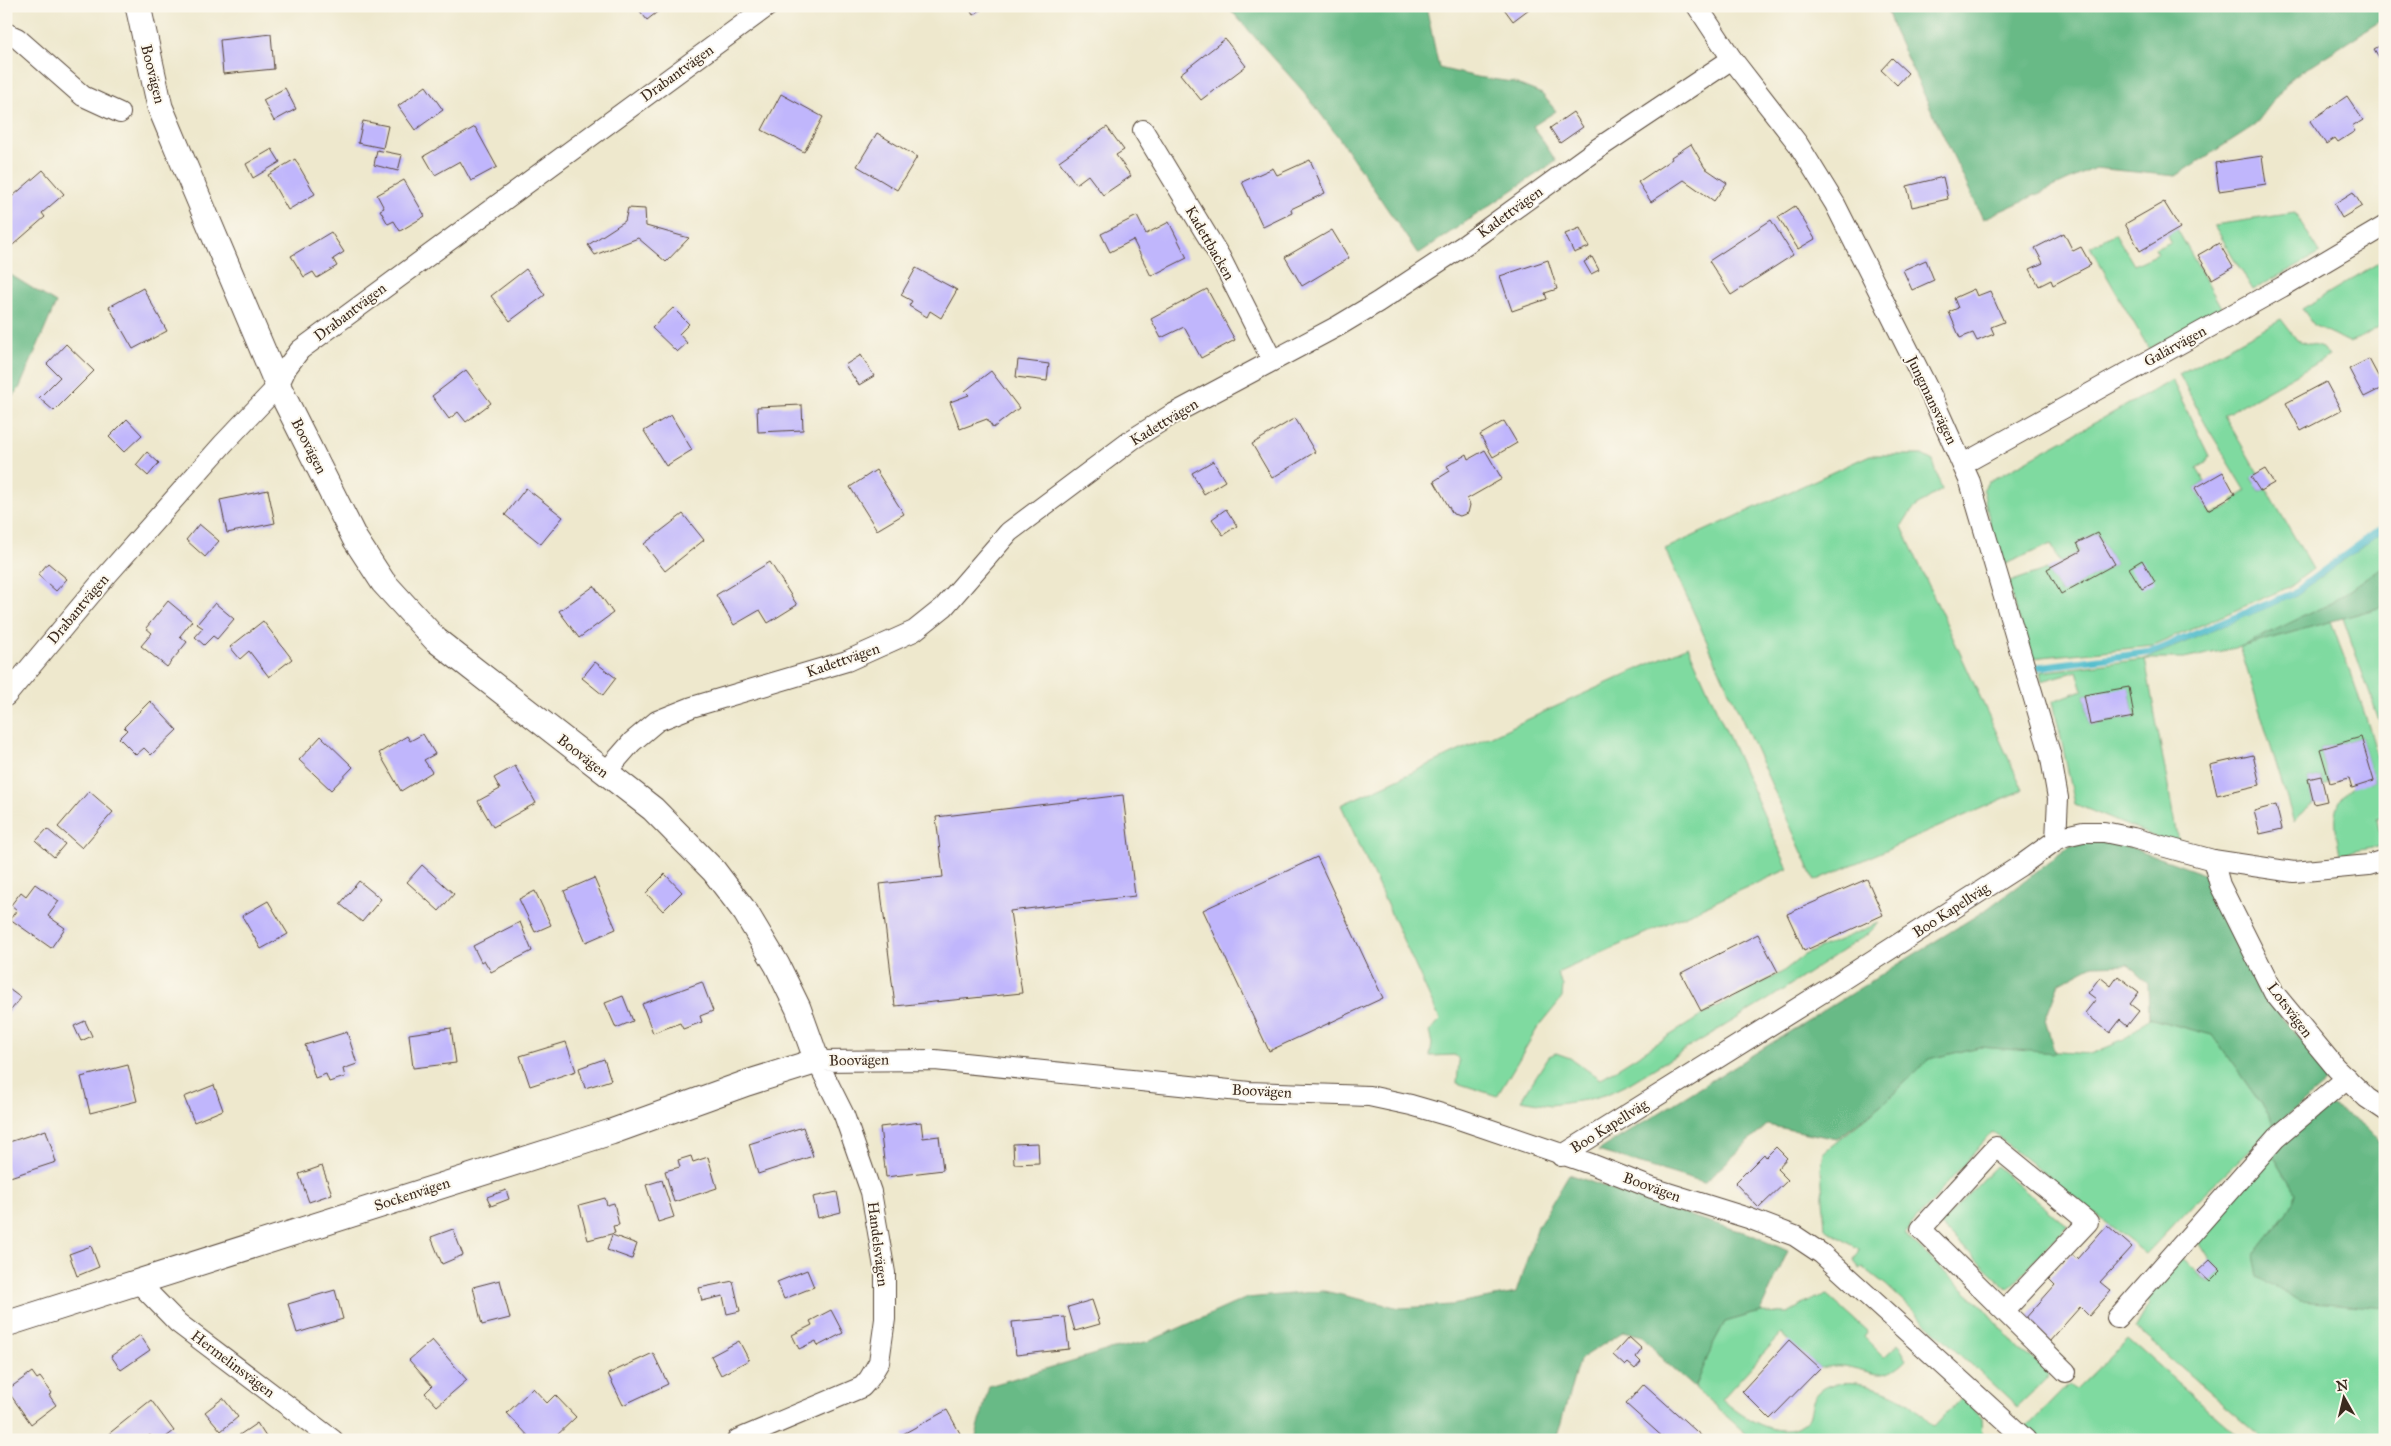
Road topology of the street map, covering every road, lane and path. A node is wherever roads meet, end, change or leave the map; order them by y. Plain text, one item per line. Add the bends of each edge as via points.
1 (138, 6) edge
2 (768, 6) edge
3 (1697, 6) edge
4 (6, 33) edge
5 (1732, 59) junction
6 (120, 113) dead end
7 (1143, 130) dead end
8 (2385, 226) edge
9 (1272, 360) junction
10 (278, 386) junction
11 (1963, 464) junction
12 (6, 696) edge
13 (605, 773) junction
14 (2056, 840) junction
15 (2213, 860) junction
16 (2385, 860) edge
17 (817, 1061) junction
18 (2347, 1078) junction
19 (2385, 1110) edge
20 (1561, 1156) junction
21 (138, 1282) junction
22 (2005, 1310) junction
23 (2118, 1318) dead end
24 (6, 1324) edge
25 (2066, 1372) dead end
26 (2005, 1432) edge
27 (333, 1440) edge
28 (737, 1440) edge
29 (2026, 1440) edge

1 - 10 street, Boovägen via 160,107
2 - 10 street, Drabantvägen via 300,350
3 - 5 street, Jungmansvägen
4 - 6 street via 17,38 83,96
5 - 9 street, Kadettvägen via 1597,149 1459,249 1346,321
5 - 11 street, Jungmansvägen via 1798,144 1835,204
7 - 9 street, Kadettbacken via 1220,257
8 - 11 street, Galärvägen via 2282,287
9 - 13 street, Kadettvägen via 1141,434 1057,496 1003,538 944,607 914,631 847,661 692,707 657,722 632,742
10 - 12 street, Drabantvägen via 107,575
10 - 13 street, Boovägen via 356,538 383,582 406,610 436,640
11 - 14 street, Jungmansvägen via 2050,753 2058,798
13 - 17 street, Boovägen via 683,838 714,871 746,913 782,974
14 - 15 street, Boo Kapellväg via 2083,832 2104,832
14 - 20 street, Boo Kapellväg via 1836,984
15 - 16 street, Boo Kapellväg via 2294,872 2369,865
15 - 18 street, Lotsvägen via 2220,885 2274,993
17 - 20 street, Boovägen via 935,1060 1249,1092 1369,1096 1456,1118
17 - 21 street, Sockenvägen via 611,1132
17 - 28 street, Handelsvägen via 844,1115 871,1192 884,1273 885,1319 879,1362 862,1387
18 - 19 street, Lotsvägen
18 - 23 street via 2276,1138
20 - 26 street, Boovägen via 1795,1236 1834,1263
21 - 24 street, Sockenvägen
21 - 27 street, Hermelinsvägen via 178,1323
22 - 22 street via 1921,1229 1996,1147 2088,1222
22 - 25 street
26 - 29 street, Boovägen

